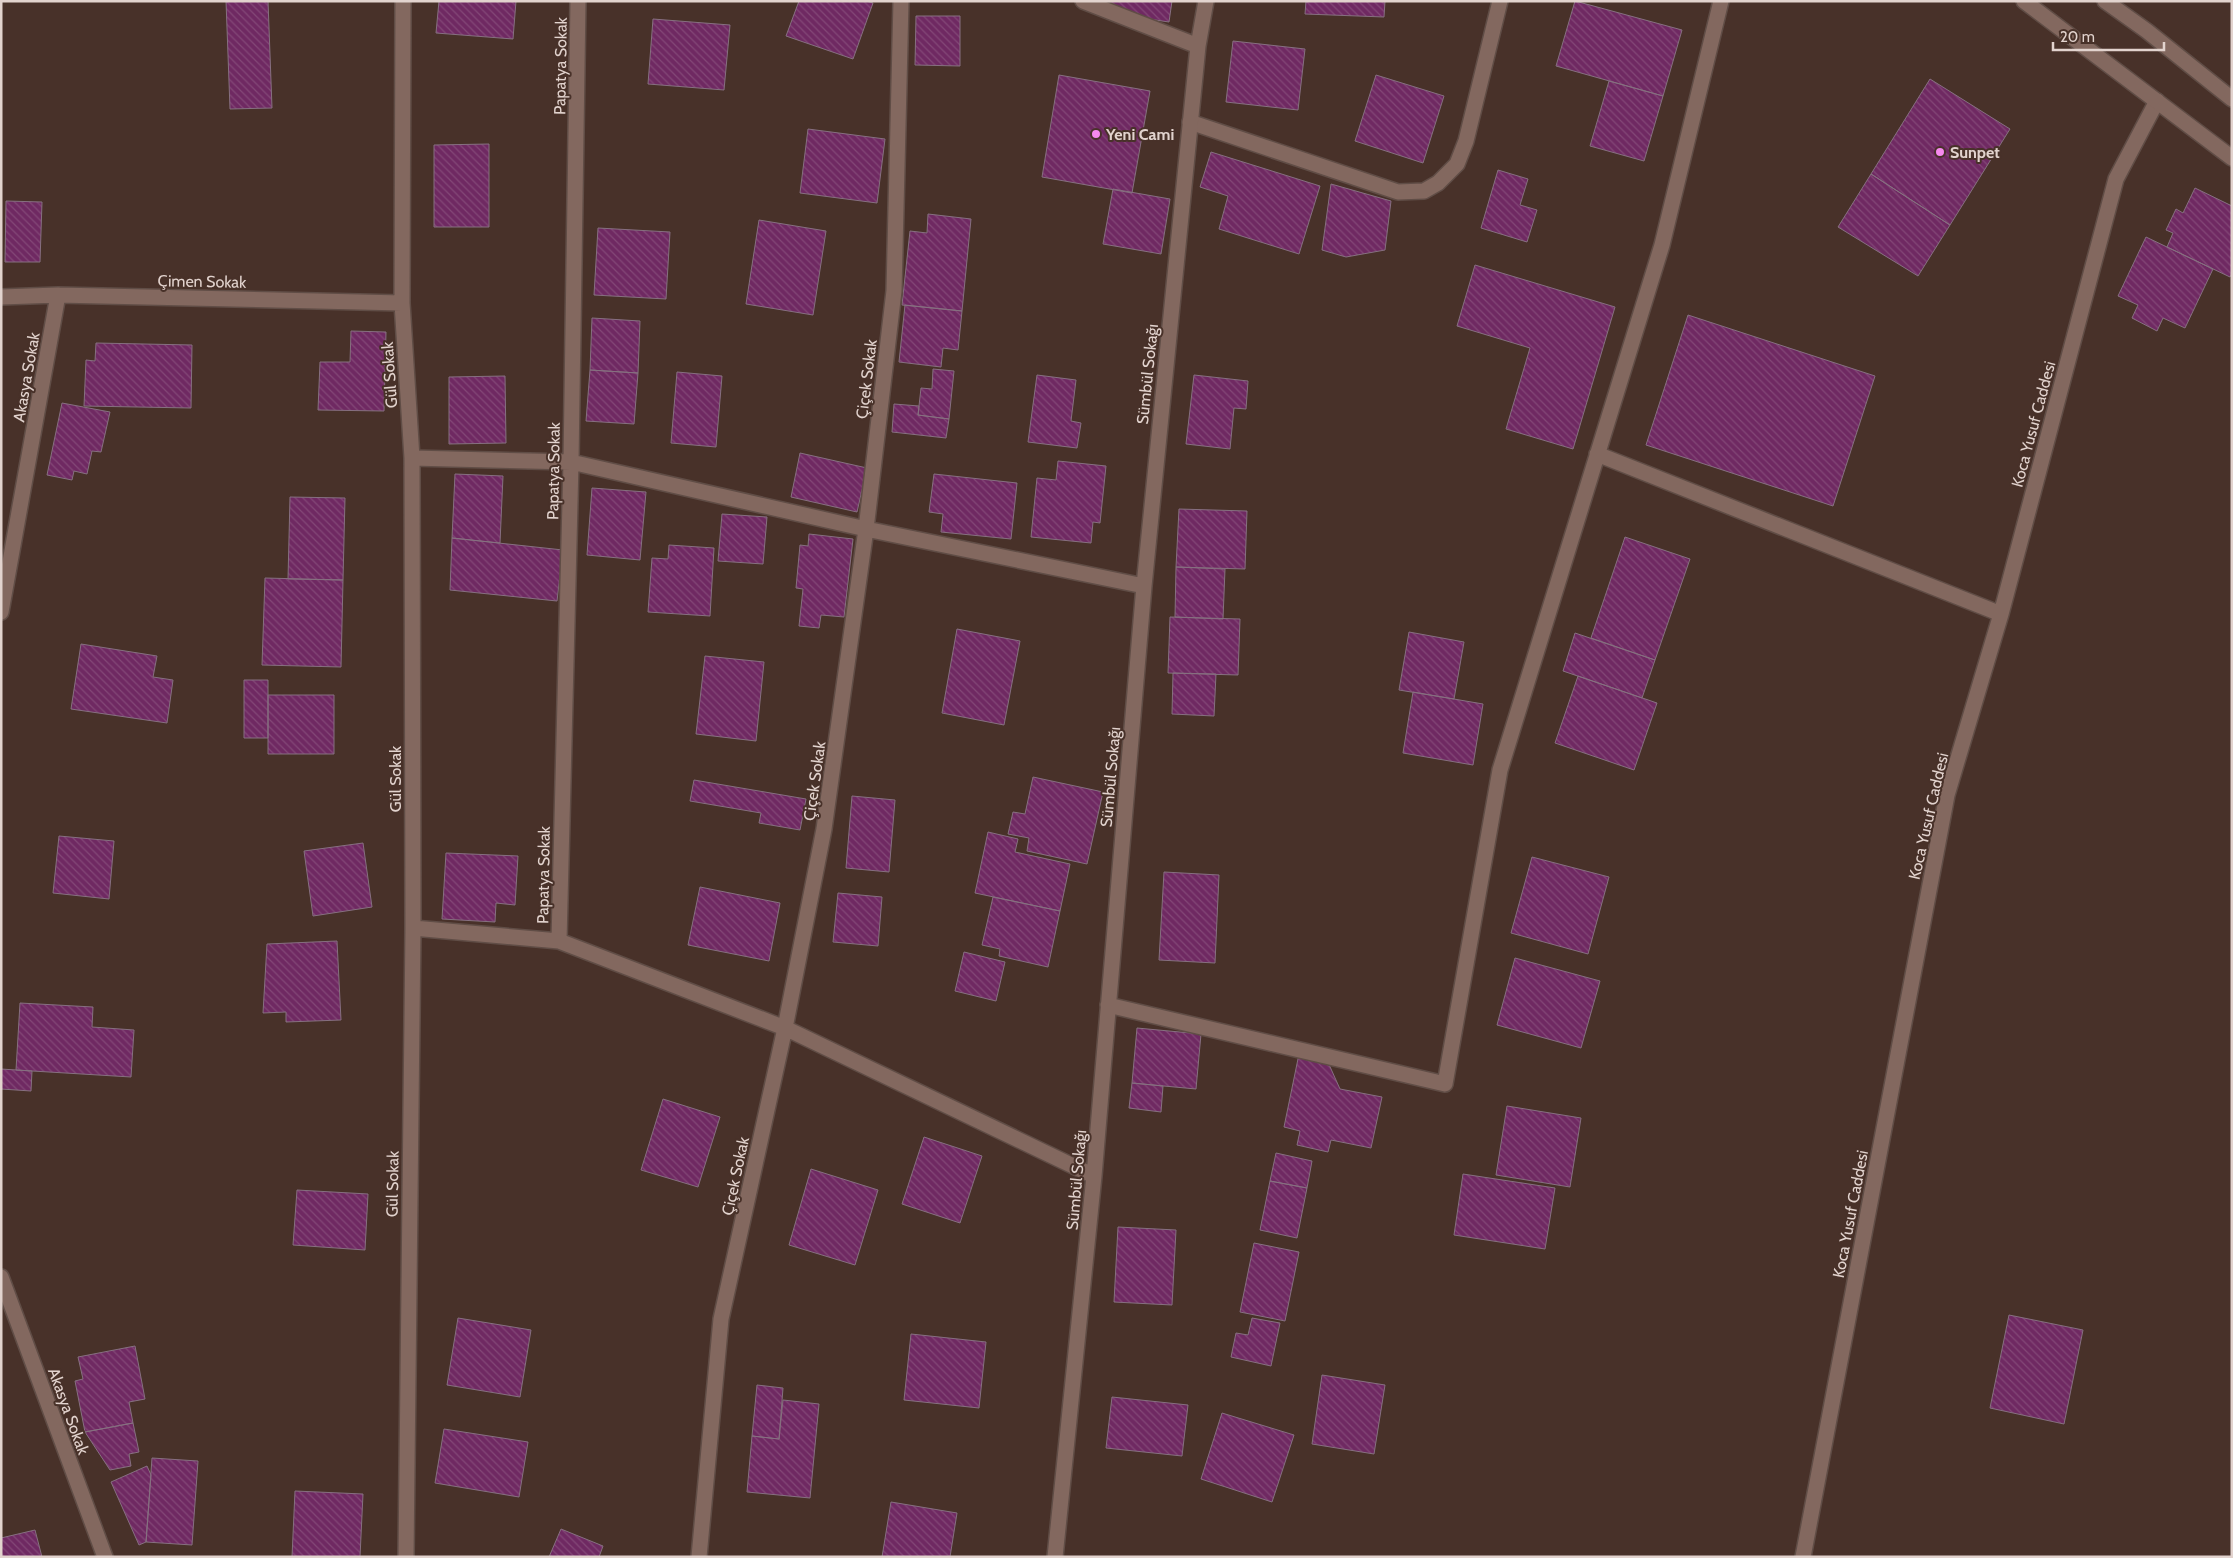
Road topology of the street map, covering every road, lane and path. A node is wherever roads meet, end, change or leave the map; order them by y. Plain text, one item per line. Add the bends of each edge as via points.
1 (404, 1) edge
2 (578, 1) edge
3 (901, 1) edge
4 (1083, 1) edge
5 (1206, 1) edge
6 (1500, 1) edge
7 (1721, 1) edge
8 (2024, 1) edge
9 (2105, 1) edge
10 (1198, 46) junction
11 (2232, 99) edge
12 (2157, 101) junction
13 (1190, 122) junction
14 (2232, 158) edge
15 (58, 295) junction
16 (1, 297) edge
17 (402, 303) junction
18 (1597, 454) junction
19 (412, 458) junction
20 (571, 462) junction
21 (866, 529) junction
22 (1144, 586) junction
23 (1, 612) edge
24 (2001, 614) junction
25 (413, 928) junction
26 (559, 941) junction
27 (1108, 1005) junction
28 (785, 1028) junction
29 (1094, 1176) junction
30 (1, 1277) edge
31 (105, 1557) edge
32 (406, 1557) edge
33 (700, 1557) edge
34 (1055, 1557) edge
35 (1803, 1557) edge

1 - 17 street, Gül Sokak
2 - 20 street, Papatya Sokak
3 - 21 street, Çiçek Sokak via 894,291
4 - 10 street
5 - 10 street, Sümbül Sokağı
6 - 13 street via 1466,142 1457,164 1438,183 1424,191 1398,192
7 - 18 street via 1662,245
8 - 12 street
9 - 11 street
10 - 13 street, Sümbül Sokağı
12 - 14 street
12 - 24 street, Koca Yusuf Caddesi via 2116,179
13 - 22 street, Sümbül Sokağı
15 - 16 street, Çimen Sokak
15 - 17 street, Çimen Sokak
15 - 23 street, Akasya Sokak
17 - 19 street, Gül Sokak
18 - 24 street
18 - 27 street via 1500,770 1445,1084
19 - 20 street
19 - 25 street, Gül Sokak
20 - 21 street
20 - 26 street, Papatya Sokak
21 - 22 street
21 - 28 street, Çiçek Sokak via 824,829
22 - 27 street, Sümbül Sokağı
24 - 35 street, Koca Yusuf Caddesi via 1947,795
25 - 26 street
25 - 32 street, Gül Sokak
26 - 28 street
27 - 29 street, Sümbül Sokağı
28 - 29 street
28 - 33 street, Çiçek Sokak via 721,1319
29 - 34 street, Sümbül Sokağı
30 - 31 street, Akasya Sokak

